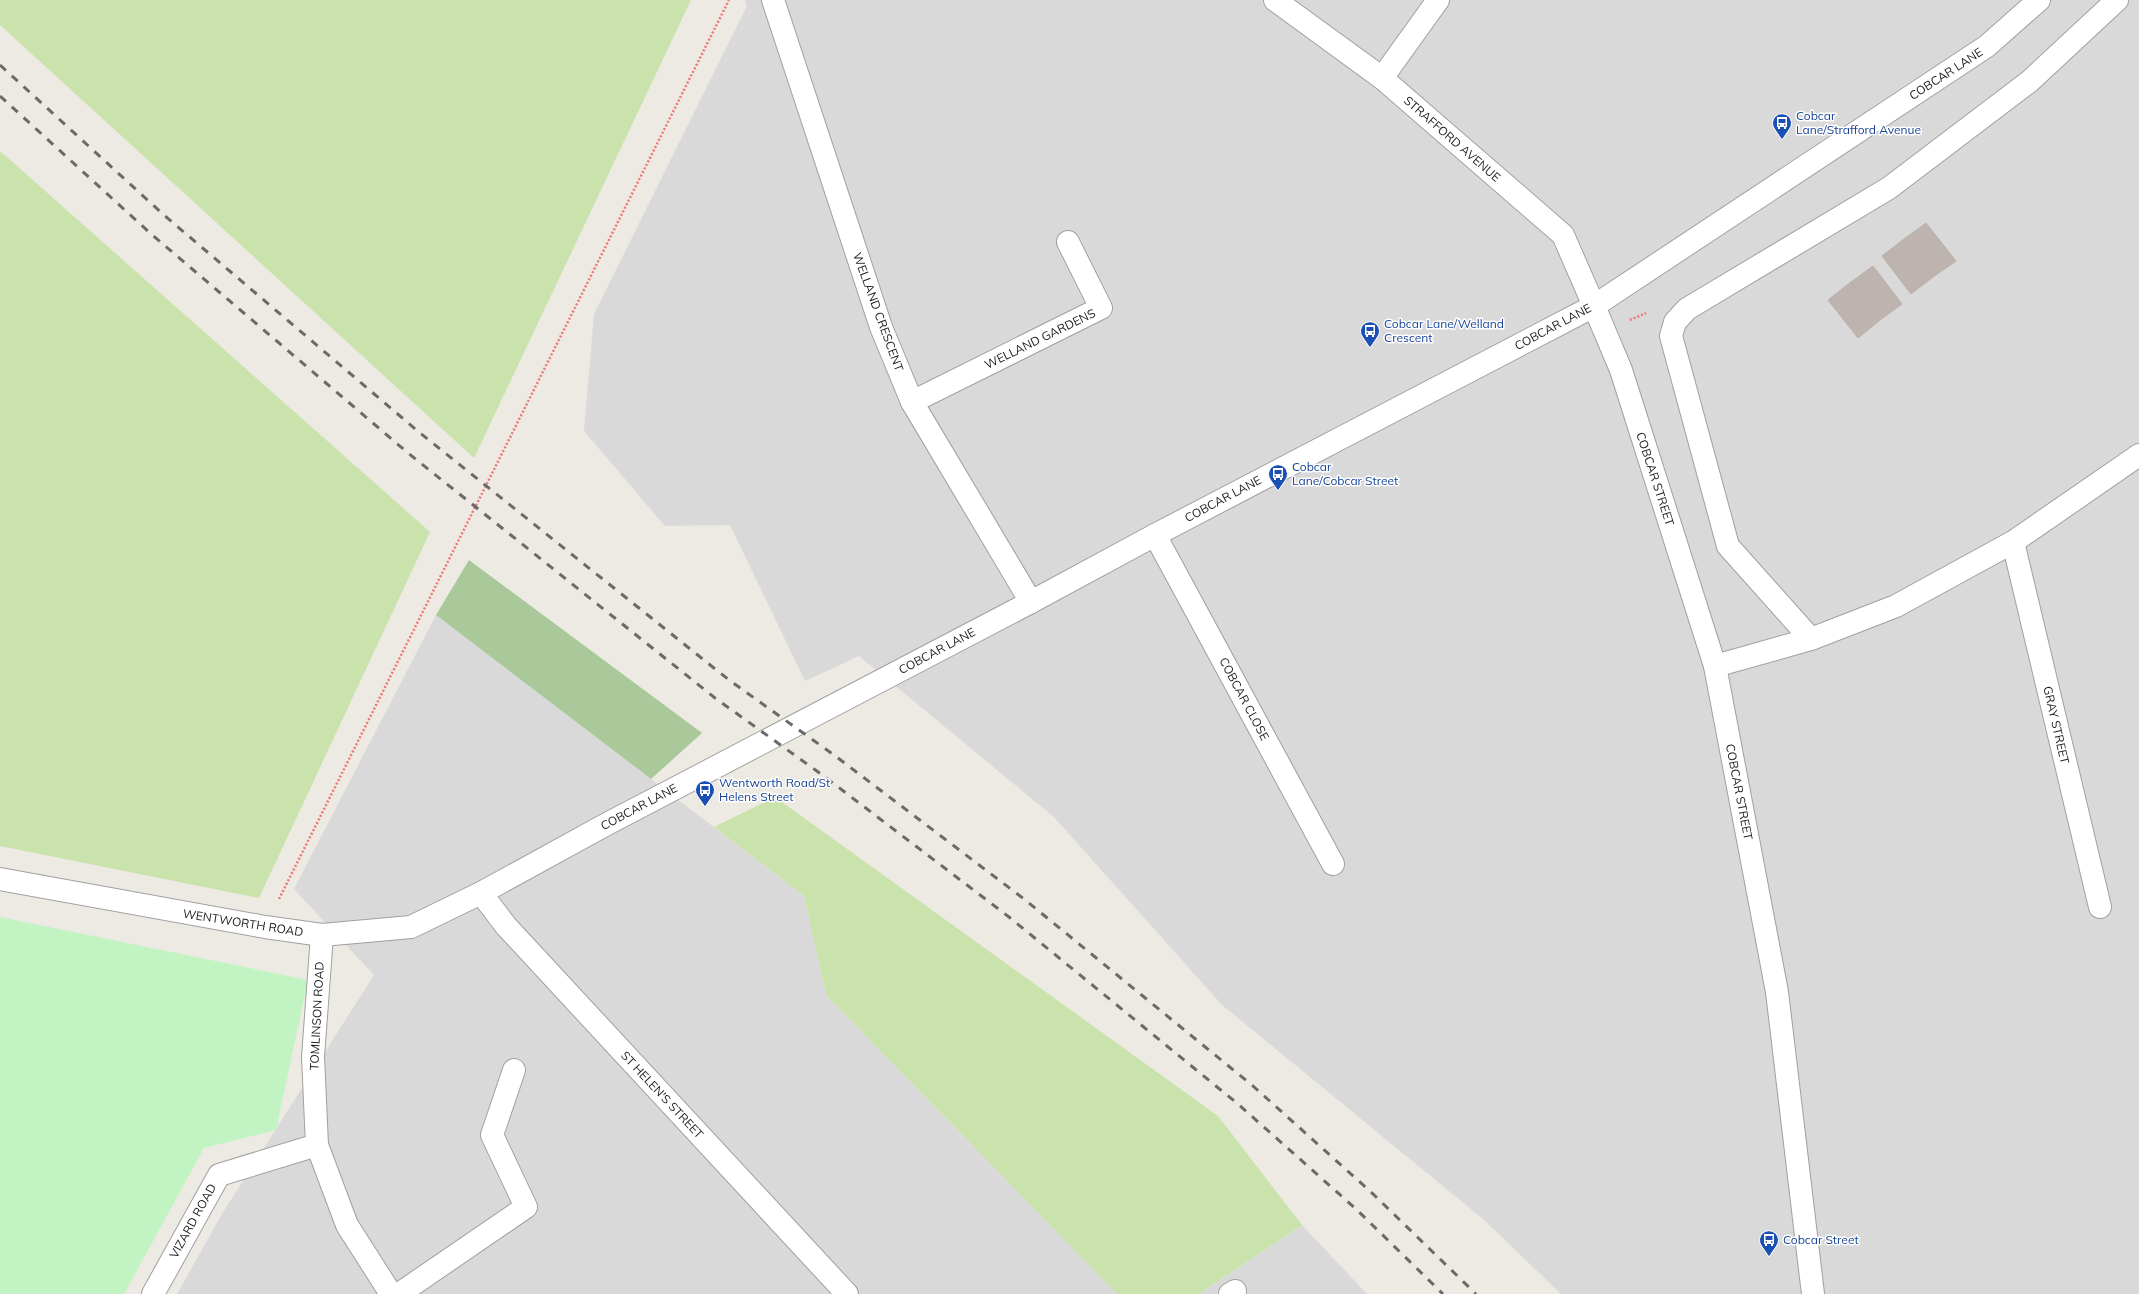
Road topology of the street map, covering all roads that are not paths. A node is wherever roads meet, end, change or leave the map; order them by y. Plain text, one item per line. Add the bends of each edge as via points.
1 (773, 0) edge
2 (1275, 0) edge
3 (1438, 0) edge
4 (2039, 0) edge
5 (2116, 0) edge
6 (1382, 78) junction
7 (1068, 242) dead end
8 (1594, 306) junction
9 (912, 402) junction
10 (2139, 455) edge
11 (1155, 535) junction
12 (2013, 542) junction
13 (1031, 602) junction
14 (1811, 639) junction
15 (1715, 666) junction
16 (1333, 864) dead end
17 (0, 879) edge
18 (481, 892) junction
19 (2100, 907) dead end
20 (322, 935) junction
21 (514, 1070) dead end
22 (317, 1146) junction
23 (153, 1294) edge
24 (391, 1294) edge
25 (399, 1294) edge
26 (847, 1294) edge
27 (1813, 1294) edge

1 - 9 street, WELLAND CRESCENT via 881,327
2 - 6 street, STRAFFORD AVENUE
3 - 6 street
4 - 8 street, COBCAR LANE via 1987,46
5 - 14 street via 2030,81 1889,188 1687,309 1675,322 1671,336 1728,546
6 - 8 street, STRAFFORD AVENUE via 1563,235
7 - 9 street, WELLAND GARDENS via 1101,308
8 - 11 street, COBCAR LANE
8 - 15 street, COBCAR STREET via 1621,370
9 - 13 street, WELLAND CRESCENT
10 - 12 street
11 - 13 street, COBCAR LANE
11 - 16 street, COBCAR CLOSE
12 - 14 street via 1896,606
12 - 19 street, GRAY STREET
13 - 18 street, COBCAR LANE
14 - 15 street
15 - 27 street, COBCAR STREET via 1777,992
17 - 20 street, WENTWORTH ROAD
18 - 20 street, WENTWORTH ROAD via 410,927
18 - 26 street, ST HELEN'S STREET via 506,926
20 - 22 street, TOMLINSON ROAD via 313,1057
21 - 25 street via 492,1135 526,1207
22 - 23 street, VIZARD ROAD via 219,1175
22 - 24 street, TOMLINSON ROAD via 347,1226

